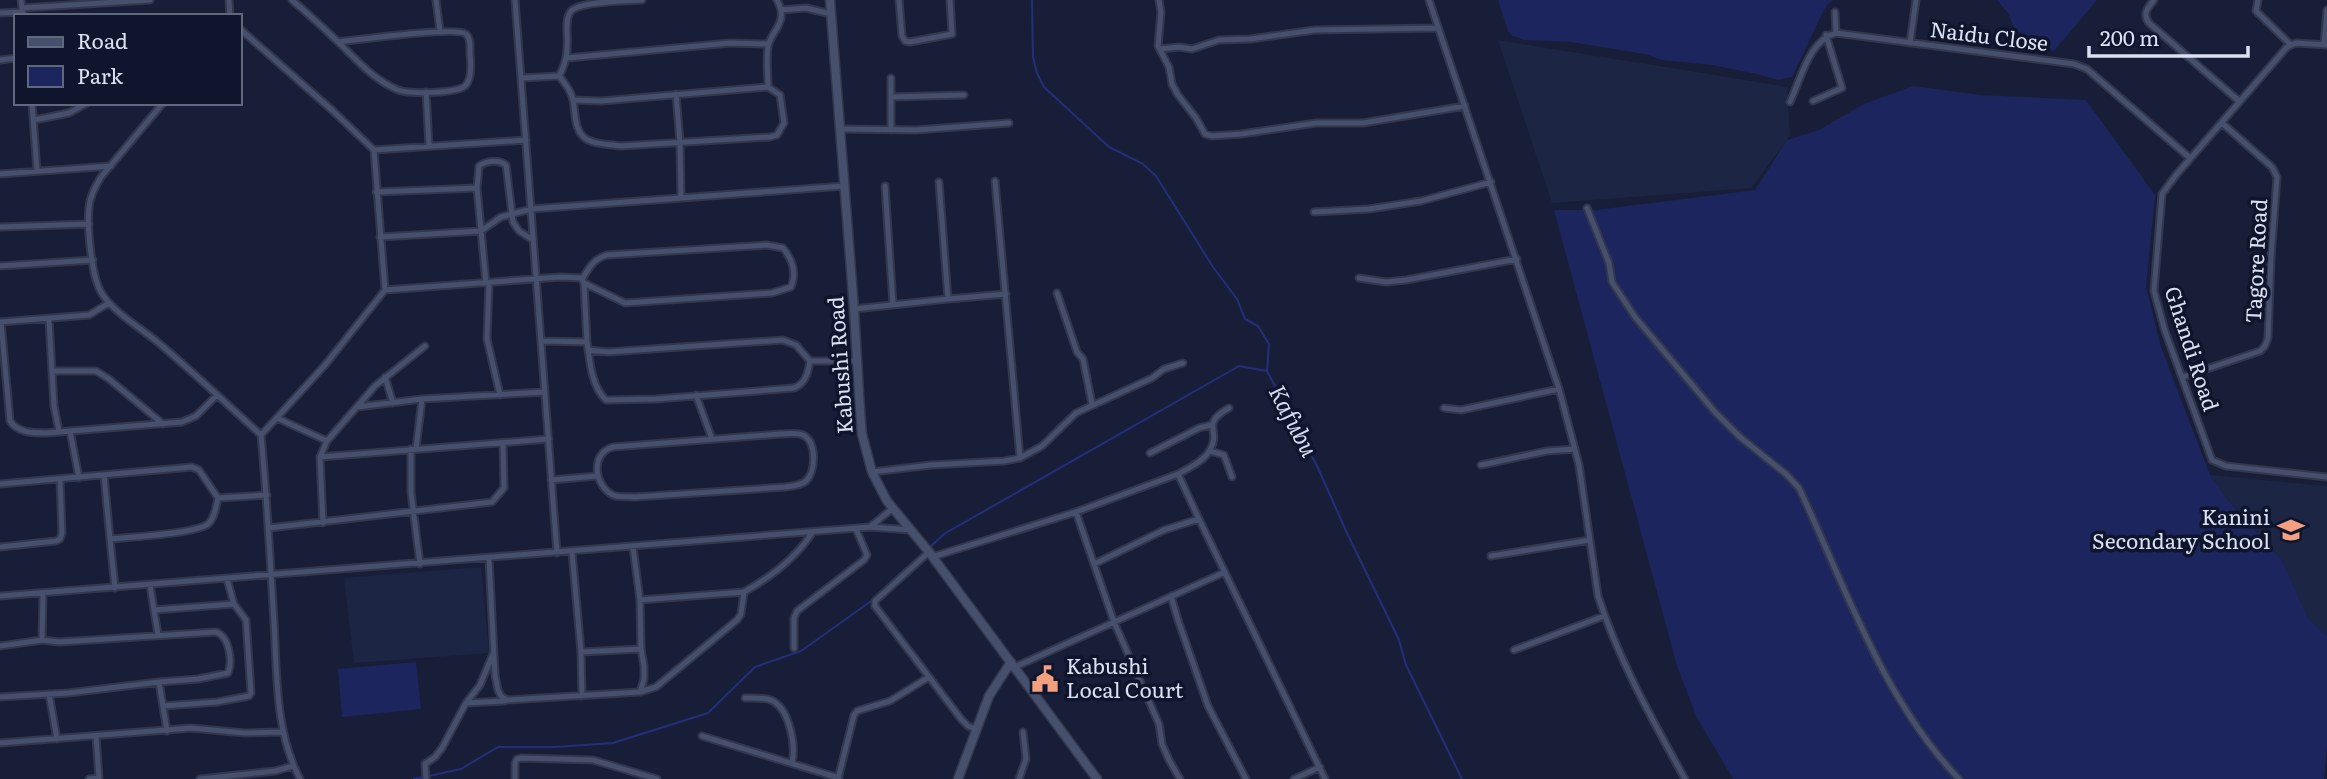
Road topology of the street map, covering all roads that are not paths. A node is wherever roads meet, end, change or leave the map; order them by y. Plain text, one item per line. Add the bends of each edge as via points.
1 (21, 0) edge
2 (150, 0) edge
3 (292, 0) edge
4 (436, 0) edge
5 (515, 0) edge
6 (642, 0) edge
7 (777, 0) edge
8 (830, 0) edge
9 (900, 0) edge
10 (950, 0) edge
11 (1159, 0) edge
12 (1429, 0) edge
13 (1916, 0) edge
14 (2154, 0) edge
15 (2259, 0) edge
16 (71, 4) edge
17 (781, 10) junction
18 (2327, 10) edge
19 (23, 12) edge
20 (1835, 12) dead end
21 (0, 13) edge
22 (831, 14) junction
23 (1438, 28) junction
24 (242, 31) edge
25 (440, 31) junction
26 (1836, 33) junction
27 (1826, 35) junction
28 (338, 42) junction
29 (1910, 43) junction
30 (768, 44) junction
31 (2291, 45) junction
32 (2326, 45) edge
33 (1160, 49) junction
34 (567, 58) junction
35 (559, 76) junction
36 (521, 78) junction
37 (891, 78) dead end
38 (768, 87) junction
39 (426, 92) junction
40 (676, 94) junction
41 (964, 95) dead end
42 (891, 97) junction
43 (573, 100) junction
44 (1813, 101) dead end
45 (2239, 101) junction
46 (1790, 102) dead end
47 (32, 105) edge
48 (83, 105) edge
49 (161, 105) edge
50 (1465, 106) junction
51 (34, 120) junction
52 (1009, 123) dead end
53 (2222, 123) junction
54 (841, 129) junction
55 (891, 130) junction
56 (526, 140) junction
57 (680, 143) junction
58 (429, 146) junction
59 (374, 150) junction
60 (2190, 158) junction
61 (111, 166) junction
62 (37, 171) junction
63 (0, 174) edge
64 (995, 181) dead end
65 (939, 182) dead end
66 (1491, 183) junction
67 (844, 186) junction
68 (885, 186) dead end
69 (477, 188) junction
70 (376, 192) junction
71 (681, 198) junction
72 (1587, 208) dead end
73 (531, 209) junction
74 (1314, 212) dead end
75 (511, 213) junction
76 (89, 223) junction
77 (0, 227) edge
78 (481, 231) junction
79 (380, 237) junction
80 (533, 240) junction
81 (1517, 259) junction
82 (93, 260) junction
83 (0, 266) edge
84 (1359, 278) dead end
85 (536, 279) junction
86 (583, 281) junction
87 (487, 283) junction
88 (385, 290) junction
89 (1057, 293) dead end
90 (1006, 294) junction
91 (948, 299) junction
92 (109, 303) junction
93 (893, 304) junction
94 (854, 309) junction
95 (49, 320) junction
96 (0, 322) edge
97 (542, 341) junction
98 (587, 342) junction
99 (425, 346) dead end
100 (588, 350) junction
101 (810, 361) junction
102 (857, 361) junction
103 (1183, 363) dead end
104 (52, 371) junction
105 (2, 375) edge
106 (385, 377) junction
107 (2183, 377) junction
108 (1559, 389) junction
109 (545, 392) junction
110 (500, 395) junction
111 (696, 395) junction
112 (217, 396) junction
113 (422, 399) junction
114 (393, 403) junction
115 (1092, 404) junction
116 (356, 408) junction
117 (1229, 408) dead end
118 (1444, 408) dead end
119 (277, 418) junction
120 (164, 424) junction
121 (1211, 425) junction
122 (59, 431) junction
123 (70, 431) junction
124 (261, 435) junction
125 (549, 439) junction
126 (712, 439) junction
127 (327, 441) junction
128 (503, 443) junction
129 (414, 449) junction
130 (1575, 449) junction
131 (1210, 451) junction
132 (1150, 453) dead end
133 (320, 457) junction
134 (1020, 458) junction
135 (1481, 465) dead end
136 (872, 472) junction
137 (1178, 474) junction
138 (104, 475) junction
139 (597, 477) junction
140 (1232, 477) dead end
141 (2327, 477) edge
142 (79, 478) junction
143 (60, 480) junction
144 (551, 480) junction
145 (0, 484) edge
146 (267, 495) junction
147 (218, 498) junction
148 (893, 508) junction
149 (1076, 512) junction
150 (414, 513) junction
151 (1199, 519) junction
152 (323, 523) junction
153 (870, 527) junction
154 (269, 528) junction
155 (856, 529) junction
156 (911, 530) junction
157 (812, 533) junction
158 (110, 539) junction
159 (1590, 540) junction
160 (0, 547) edge
161 (634, 547) junction
162 (572, 552) junction
163 (557, 553) junction
164 (930, 554) junction
165 (1491, 556) dead end
166 (489, 559) junction
167 (420, 564) junction
168 (1094, 564) junction
169 (1225, 572) junction
170 (271, 575) junction
171 (227, 579) junction
172 (150, 585) junction
173 (115, 588) junction
174 (744, 592) junction
175 (43, 593) junction
176 (0, 596) edge
177 (1171, 596) junction
178 (640, 600) junction
179 (234, 604) junction
180 (154, 610) junction
181 (1604, 616) junction
182 (1114, 622) junction
183 (158, 635) junction
184 (42, 640) junction
185 (0, 646) edge
186 (794, 648) dead end
187 (641, 649) junction
188 (1514, 650) dead end
189 (494, 651) junction
190 (581, 652) junction
191 (1013, 665) junction
192 (929, 677) junction
193 (159, 682) junction
194 (640, 692) junction
195 (49, 694) junction
196 (582, 696) junction
197 (0, 697) edge
198 (745, 698) dead end
199 (507, 701) junction
200 (466, 703) junction
201 (163, 706) junction
202 (975, 729) junction
203 (167, 731) junction
204 (283, 732) junction
205 (1023, 732) dead end
206 (96, 736) junction
207 (702, 736) dead end
208 (57, 739) junction
209 (0, 743) edge
210 (792, 763) junction
211 (293, 766) junction
212 (1320, 767) junction
213 (426, 776) edge
214 (102, 778) edge
215 (838, 778) edge
216 (1684, 778) edge
217 (89, 779) edge
218 (200, 779) edge
219 (300, 779) edge
220 (515, 779) edge
221 (657, 779) edge
222 (958, 779) edge
223 (1019, 779) edge
224 (1097, 779) edge
225 (1180, 779) edge
226 (1246, 779) edge
227 (1294, 779) edge
228 (1325, 779) edge
229 (1673, 779) edge
230 (1959, 779) edge

1 - 19 street
2 - 16 street
3 - 28 street
4 - 25 street
5 - 36 street
6 - 34 street via 573,9 567,23
7 - 17 street
8 - 22 main road, Kabushi Road
9 - 10 street via 902,36 910,42 952,34
11 - 33 street
12 - 23 street
13 - 29 street
14 - 45 street via 2146,19
15 - 31 street via 2256,11
16 - 19 street
17 - 22 street via 806,8
17 - 30 street via 776,34
18 - 32 street
19 - 21 street
20 - 26 street
22 - 54 main road, Kabushi Road
23 - 33 street via 1315,30
23 - 50 street
24 - 59 street
25 - 28 street
25 - 39 street via 467,35 470,77 460,89
26 - 27 street, Naidu Close
26 - 29 street, Naidu Close
27 - 44 street via 1842,88
27 - 46 street
28 - 39 street via 385,83 407,92
29 - 60 street, Naidu Close via 2080,65
30 - 34 street via 730,43
30 - 38 street
31 - 32 street
31 - 45 street, Ghandi Road
33 - 50 street via 1178,95 1203,132 1212,136 1363,123
34 - 35 street
35 - 36 street
35 - 43 street
36 - 56 street
37 - 42 street
38 - 40 street
38 - 57 street via 780,95 785,114 778,135
39 - 58 street
40 - 43 street
40 - 57 street
41 - 42 street
42 - 55 street
43 - 57 street via 580,133 591,141 621,146
45 - 53 street, Ghandi Road
47 - 51 street
48 - 51 street
49 - 61 street
50 - 66 street
51 - 62 street
52 - 55 street
53 - 60 street, Ghandi Road
53 - 107 street, Tagore Road via 2276,173 2268,338 2266,346 2256,352
54 - 55 street
54 - 67 main road, Kabushi Road
56 - 58 street
56 - 73 street
57 - 71 street
58 - 59 street
59 - 70 street
60 - 107 street, Ghandi Road via 2162,194 2153,282
61 - 62 street
61 - 76 street via 93,189
62 - 63 street
64 - 90 street
65 - 91 street
66 - 74 street via 1421,201
66 - 81 street
67 - 71 street
67 - 94 main road, Kabushi Road
68 - 93 street
69 - 70 street
69 - 75 street via 479,166 502,162
69 - 78 street
70 - 79 street
71 - 73 street
72 - 230 street via 1612,282 1635,317 1715,412 1799,488 1853,609 1911,720
73 - 75 street
73 - 80 street
75 - 78 street
75 - 80 street via 519,231
76 - 77 street
76 - 82 street
78 - 79 street
78 - 87 street
79 - 88 street
80 - 85 street
81 - 84 street via 1406,280
81 - 108 street
82 - 83 street
82 - 92 street via 95,279
85 - 86 street
85 - 87 street
85 - 97 street
86 - 86 street via 625,303 772,293 791,287 794,274 783,248 767,245 607,255 592,263
86 - 98 street
87 - 88 street
87 - 110 street via 487,339
88 - 119 street
89 - 115 street via 1083,359
90 - 91 street
90 - 134 street
91 - 93 street
92 - 95 street via 89,315
92 - 112 street
93 - 94 street
94 - 102 main road, Kabushi Road
95 - 96 street
95 - 104 street
96 - 105 street
97 - 98 street
97 - 109 street
98 - 100 street
99 - 106 street
100 - 101 street via 783,340 796,345
100 - 111 street via 597,388 606,400
101 - 102 street
101 - 111 street via 805,380 794,388
102 - 136 main road, Kabushi Road via 862,434
103 - 115 street
104 - 120 street via 101,373
104 - 122 street
105 - 122 street via 13,427 35,433
106 - 114 street
106 - 116 street
107 - 141 street, Ghandi Road via 2207,450 2216,463
108 - 118 street via 1461,410
108 - 130 street
109 - 110 street
109 - 125 street
110 - 113 street
111 - 126 street
112 - 120 street via 196,416
112 - 124 street
113 - 114 street
113 - 129 street
114 - 116 street
115 - 134 street via 1042,446
116 - 127 street
117 - 121 street
119 - 124 street
119 - 127 street
120 - 123 street
121 - 131 street
121 - 132 street
122 - 123 street
123 - 142 street
124 - 146 street
125 - 128 street
125 - 144 street
126 - 139 street via 607,449 600,456
126 - 139 street via 802,435 814,458 811,473 803,483 785,487 635,497 615,496
127 - 133 street
128 - 129 street
128 - 150 street via 505,481 496,499 485,505
129 - 133 street
129 - 150 street via 410,471
130 - 135 street
130 - 159 street
131 - 137 street
131 - 140 street via 1224,455
133 - 152 street
134 - 136 street
136 - 148 main road, Kabushi Road
137 - 149 street
137 - 151 street
138 - 142 street
138 - 147 street via 192,467
138 - 158 street
139 - 144 street
142 - 143 street
143 - 145 street
143 - 160 street via 60,539
144 - 163 street
146 - 147 street
146 - 154 street
147 - 158 street via 207,525
148 - 153 street
148 - 156 main road, Kabushi Road
149 - 164 street
149 - 168 street
150 - 152 street
150 - 167 street
151 - 168 street via 1164,530
151 - 169 street
152 - 154 street
153 - 155 street
153 - 156 street
154 - 170 street
155 - 157 street
155 - 186 street via 867,555 797,611
156 - 164 main road, Kabushi Road
157 - 161 street
157 - 174 street via 790,559
158 - 173 street
159 - 165 street
159 - 181 street
161 - 162 street
161 - 178 street
162 - 163 street
162 - 190 street
163 - 166 street
164 - 191 main road, Kabushi Road
164 - 192 street via 875,601
166 - 167 street
166 - 189 street
167 - 170 street
168 - 182 street
169 - 177 street
169 - 212 street
170 - 171 street
170 - 204 street
171 - 172 street
171 - 179 street
172 - 173 street
172 - 180 street
173 - 175 street
174 - 178 street
174 - 194 street via 737,620 656,687
175 - 176 street
175 - 184 street
177 - 182 street
177 - 226 street via 1208,706
178 - 187 street
179 - 180 street
179 - 201 street via 246,620 249,696
180 - 183 street
181 - 188 street
181 - 216 street via 1640,697
182 - 191 street
182 - 225 street
183 - 184 street
183 - 193 street via 221,633 231,666 223,676
184 - 185 street
187 - 190 street
187 - 194 street via 644,679
189 - 199 street via 498,690
189 - 200 street via 480,685
190 - 196 street
191 - 202 main road via 989,696
191 - 224 main road, Kabushi Road
192 - 202 street via 961,719
192 - 215 street via 890,701 857,711
193 - 195 street
193 - 201 street
194 - 196 street
195 - 197 street
195 - 208 street
196 - 199 street
198 - 210 street via 776,703 794,743
199 - 200 street
200 - 213 street via 442,748 425,764
201 - 203 street
202 - 222 main road
203 - 204 street
203 - 206 street
204 - 211 street
205 - 223 street via 1026,759
206 - 208 street
206 - 214 street
207 - 210 street
208 - 209 street
210 - 215 street
211 - 218 street
211 - 219 street
212 - 227 street
212 - 228 street
214 - 217 street
216 - 229 street
220 - 221 street via 514,763 521,758 593,760

